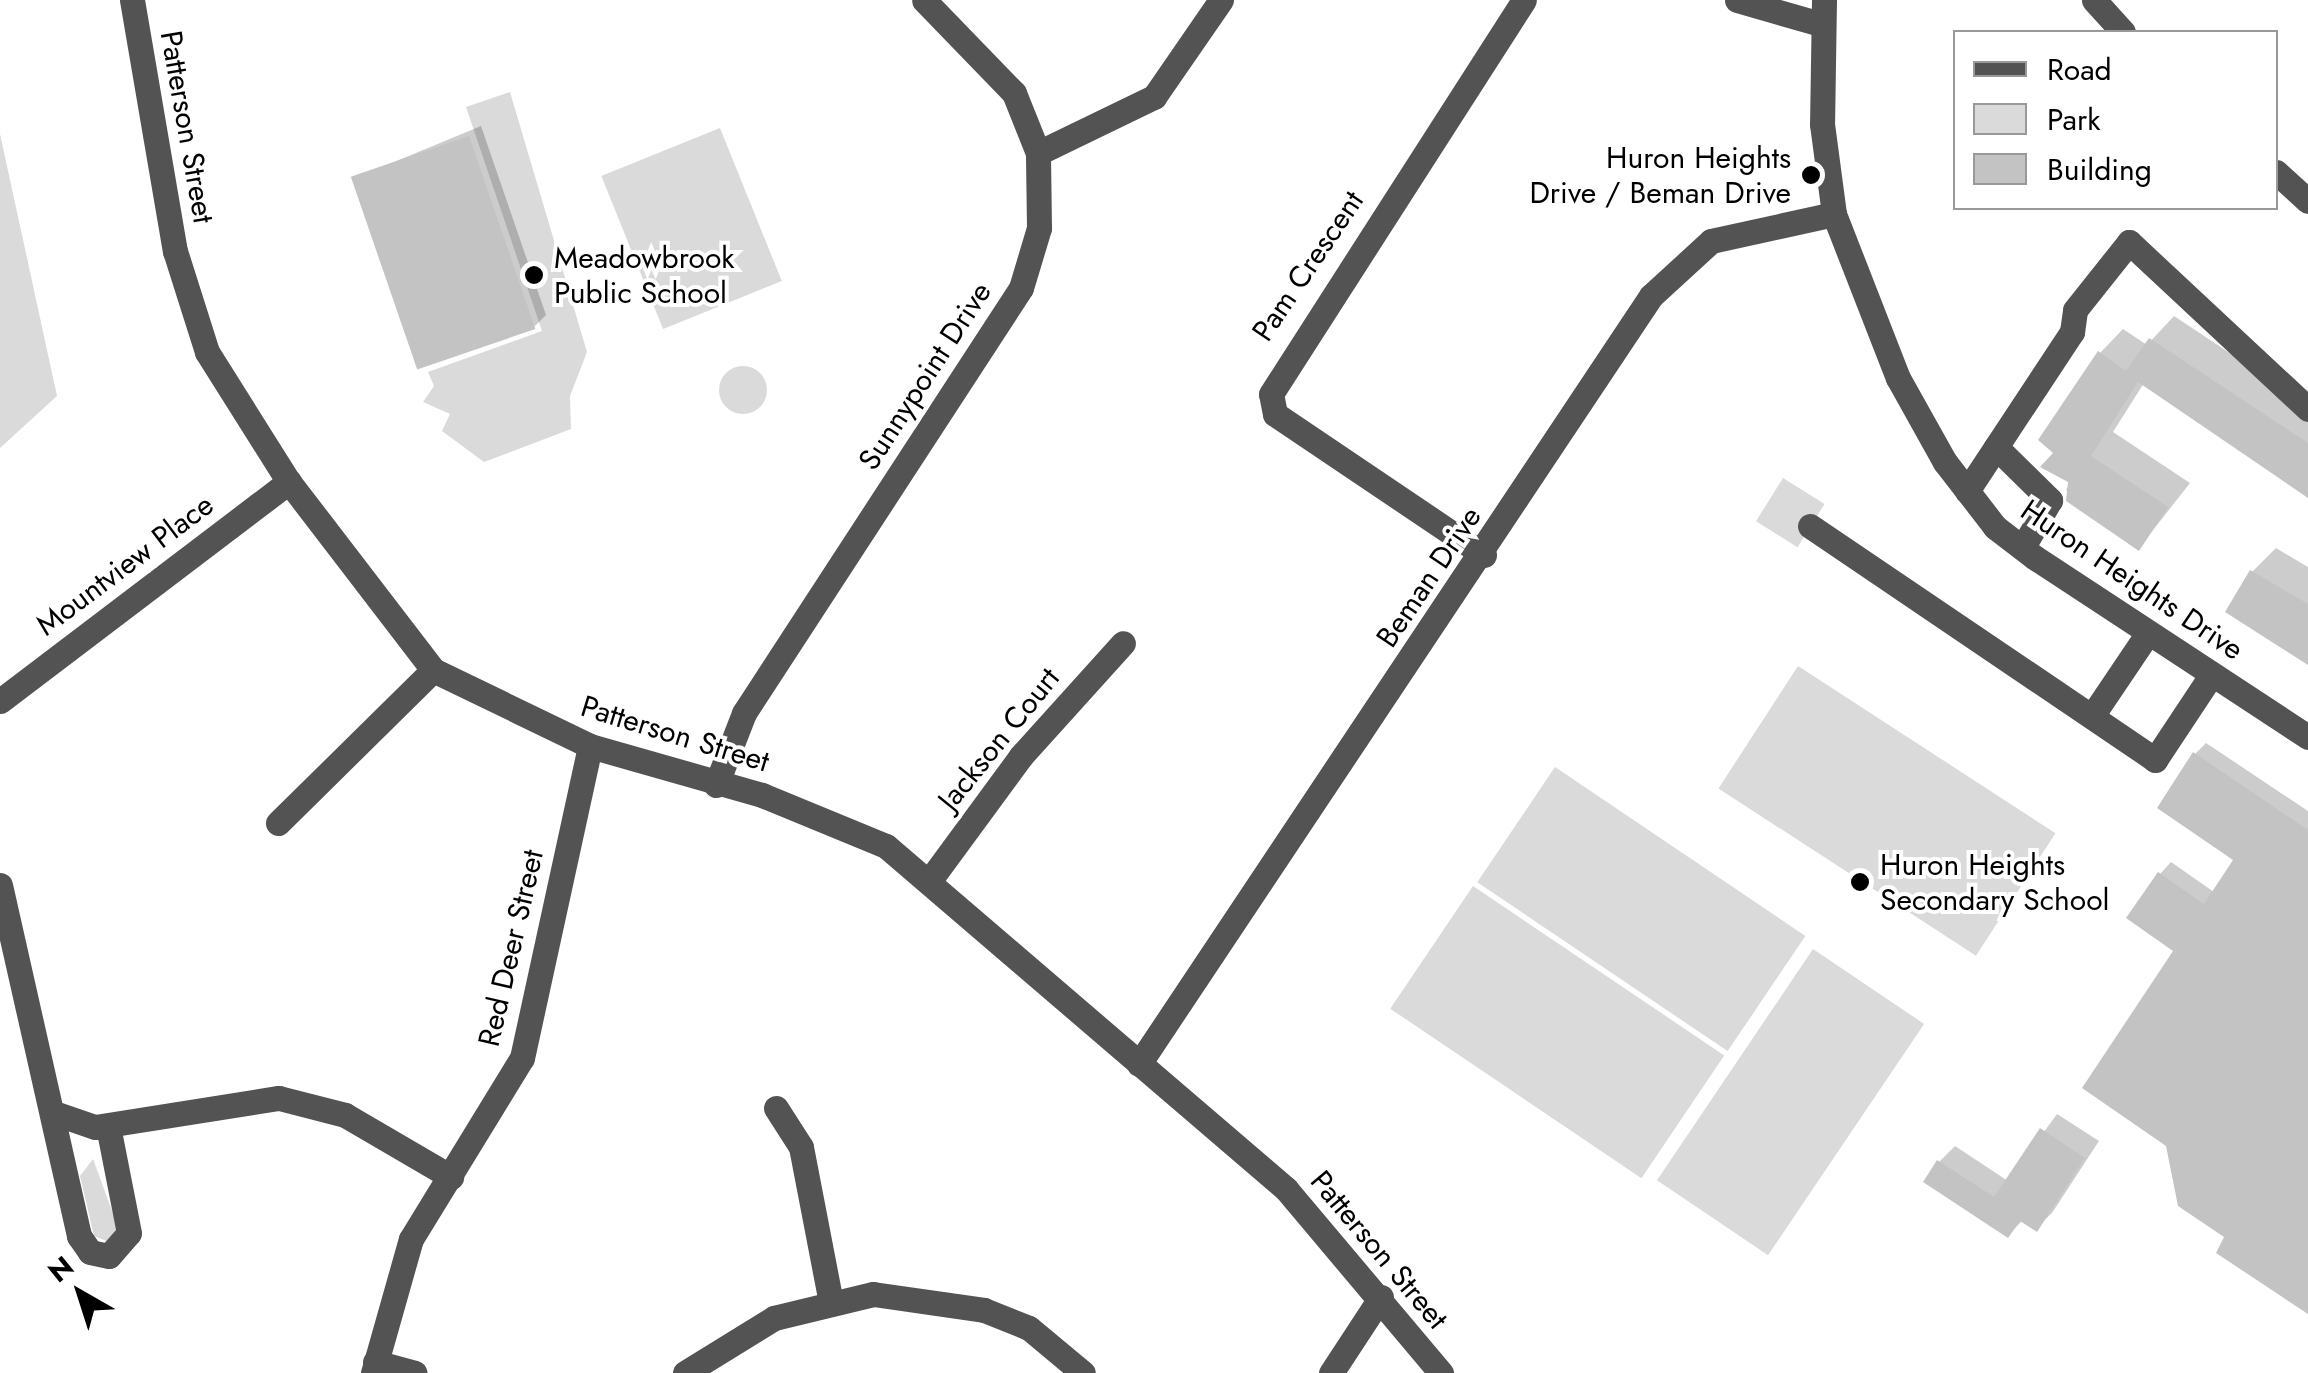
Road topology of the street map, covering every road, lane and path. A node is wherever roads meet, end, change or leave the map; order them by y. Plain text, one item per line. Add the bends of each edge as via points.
1 (132, 0) edge
2 (924, 0) edge
3 (1221, 0) edge
4 (1524, 0) edge
5 (1737, 0) edge
6 (2094, 0) edge
7 (1822, 12) edge
8 (2121, 30) edge
9 (1038, 153) junction
10 (2278, 174) edge
11 (2308, 201) edge
12 (1834, 214) junction
13 (2308, 409) edge
14 (1996, 447) junction
15 (290, 482) junction
16 (1967, 491) junction
17 (1810, 526) dead end
18 (2023, 546) junction
19 (1484, 555) junction
20 (2148, 633) junction
21 (1123, 642) dead end
22 (433, 670) junction
23 (2212, 674) junction
24 (0, 701) edge
25 (2092, 716) junction
26 (2308, 736) edge
27 (590, 746) junction
28 (716, 784) junction
29 (278, 823) dead end
30 (930, 880) junction
31 (0, 886) edge
32 (1139, 1064) junction
33 (776, 1108) dead end
34 (57, 1114) junction
35 (108, 1126) junction
36 (451, 1177) junction
37 (1381, 1297) junction
38 (831, 1304) junction
39 (374, 1368) edge
40 (415, 1373) edge
41 (684, 1373) edge
42 (1083, 1373) edge
43 (1331, 1373) edge
44 (1440, 1373) edge

1 - 15 street, Patterson Street via 189,304 207,352
2 - 9 street, Sunnypoint Drive via 1014,92
3 - 9 street via 1154,97
4 - 19 street, Pam Crescent via 1278,369 1271,394 1275,414
5 - 7 street
6 - 8 street
7 - 12 street, Huron Heights Drive
9 - 28 street, Sunnypoint Drive via 1040,228 1021,288 744,713
10 - 11 street
12 - 16 street, Huron Heights Drive via 1898,378
12 - 19 street, Beman Drive via 1712,241 1684,259
13 - 14 street via 2128,242 2075,310 2072,332
14 - 16 street
14 - 18 street via 2046,486 2050,500
15 - 22 street, Patterson Street
15 - 24 street, Mountview Place
16 - 18 street, Huron Heights Drive
17 - 25 street
18 - 20 street, Huron Heights Drive
19 - 32 street, Beman Drive
20 - 23 street, Huron Heights Drive
20 - 25 street
21 - 30 street, Jackson Court via 1021,756
22 - 27 street, Patterson Street
22 - 29 street
23 - 25 street via 2155,760
23 - 26 street, Huron Heights Drive
27 - 28 street, Patterson Street
27 - 36 street, Red Deer Street via 522,1058
28 - 30 street, Patterson Street via 856,828
30 - 32 street, Patterson Street
31 - 34 street
32 - 37 street, Patterson Street via 1286,1189
33 - 38 street via 801,1148
34 - 35 street
34 - 35 street via 79,1236 90,1252 109,1256 129,1233
35 - 36 street via 217,1101 279,1098 346,1115
36 - 39 street, Red Deer Street via 412,1239
37 - 43 street
37 - 44 street, Patterson Street
38 - 41 street via 774,1318
38 - 42 street via 920,1296 984,1310 1029,1328
39 - 40 street

